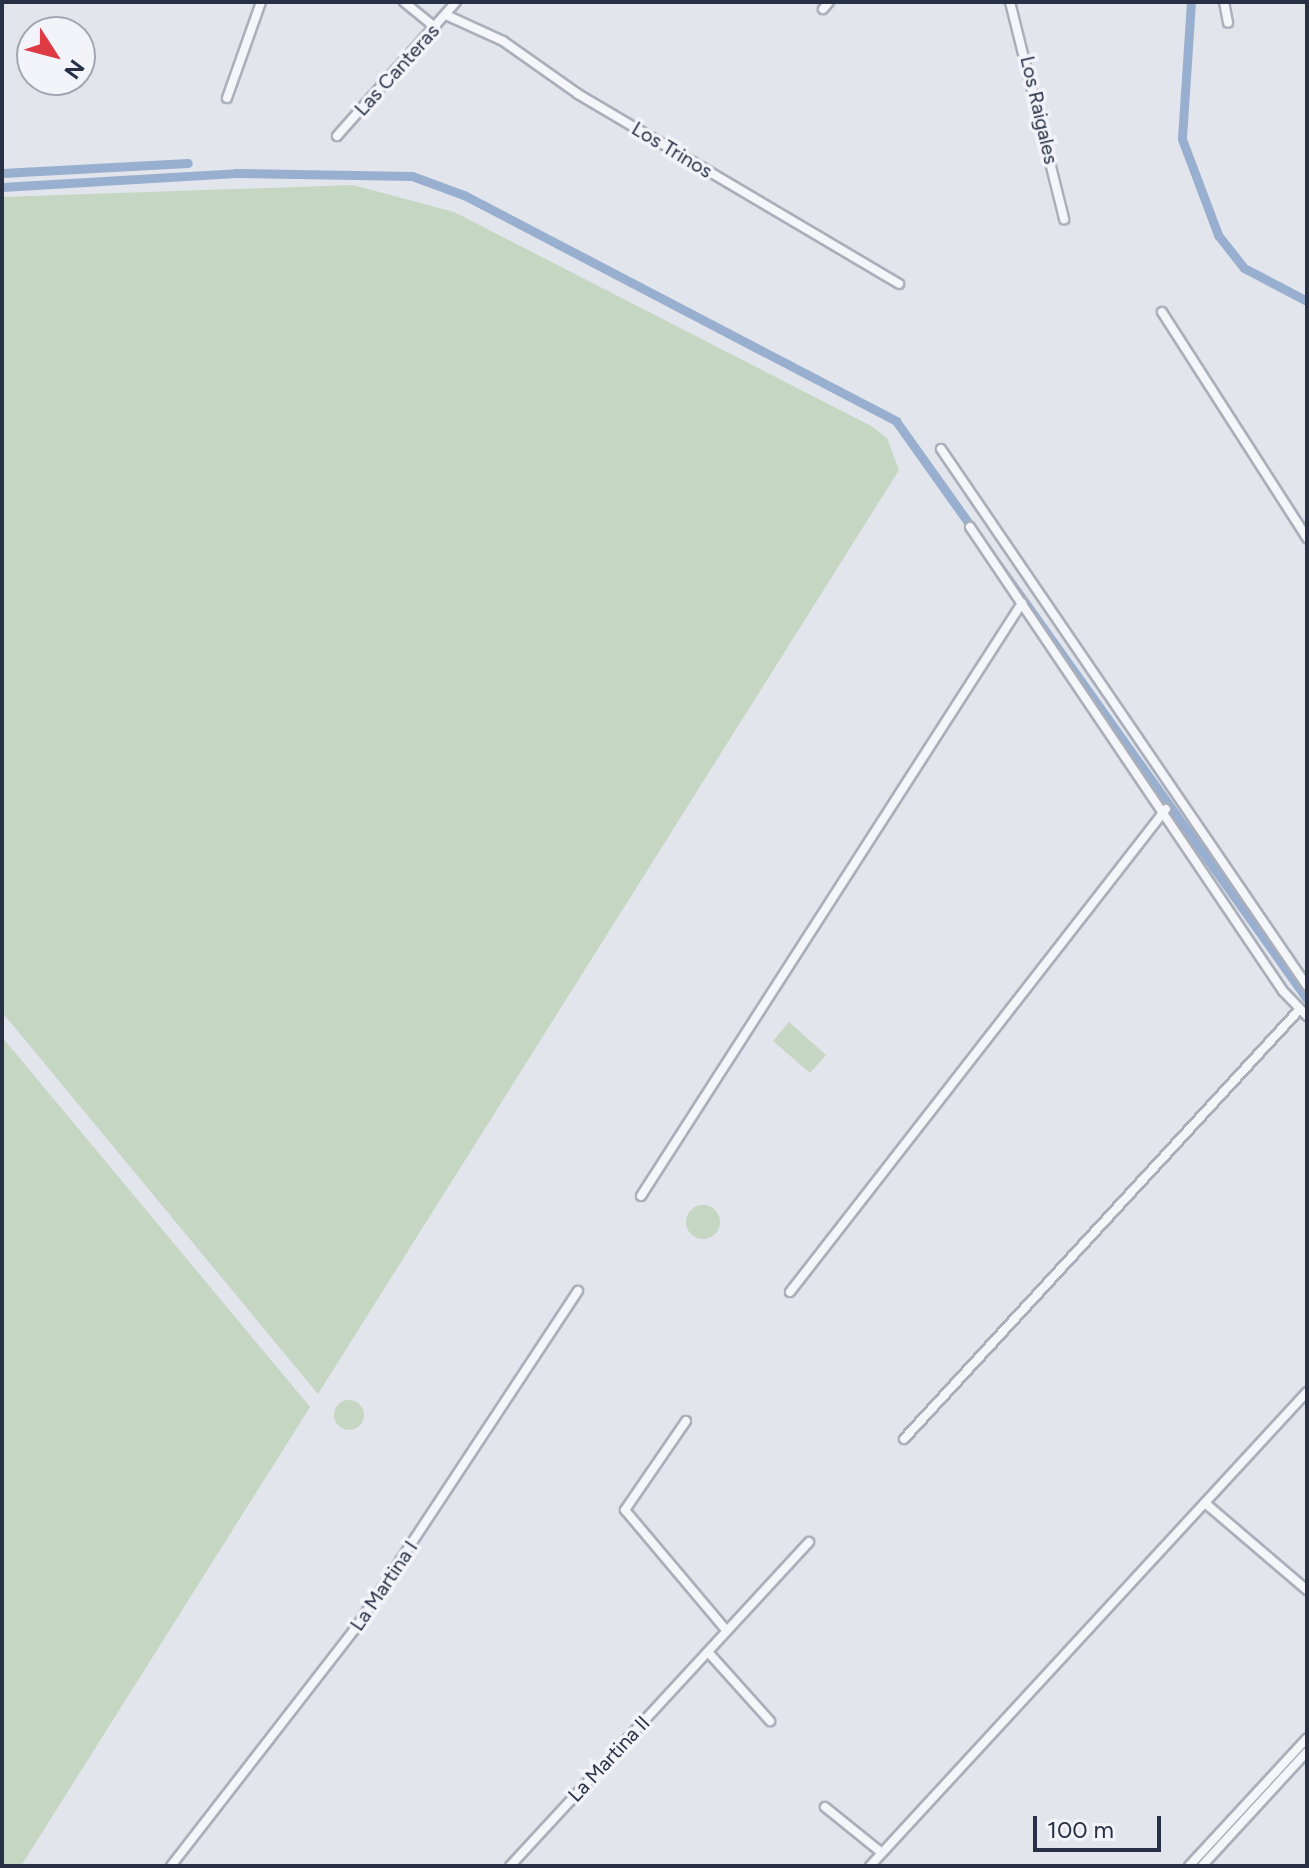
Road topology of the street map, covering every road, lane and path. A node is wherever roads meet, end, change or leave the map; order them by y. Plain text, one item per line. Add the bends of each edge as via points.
1 (261, 2) edge
2 (404, 2) edge
3 (456, 2) edge
4 (1010, 2) edge
5 (1224, 2) edge
6 (446, 15) junction
7 (1228, 23) dead end
8 (436, 28) junction
9 (227, 98) dead end
10 (337, 136) dead end
11 (1064, 219) dead end
12 (899, 284) dead end
13 (1162, 312) dead end
14 (941, 449) dead end
15 (970, 527) dead end
16 (1307, 538) edge
17 (1022, 603) junction
18 (1166, 809) junction
19 (1307, 986) edge
20 (1303, 1013) edge
21 (641, 1196) dead end
22 (578, 1291) dead end
23 (790, 1292) dead end
24 (1307, 1392) edge
25 (686, 1421) dead end
26 (904, 1439) dead end
27 (1205, 1503) junction
28 (809, 1542) dead end
29 (1307, 1590) edge
30 (727, 1631) junction
31 (708, 1652) junction
32 (770, 1721) dead end
33 (1307, 1738) edge
34 (1307, 1752) edge
35 (825, 1807) dead end
36 (882, 1853) junction
37 (171, 1866) edge
38 (510, 1866) edge
39 (870, 1866) edge
40 (1189, 1866) edge
41 (1202, 1866) edge

1 - 9 street
2 - 8 street
3 - 6 street, Las Canteras
4 - 11 street, Los Raigales
5 - 7 street
6 - 8 street, Las Canteras
6 - 12 street, Los Trinos via 496,36 578,94
8 - 10 street, Las Canteras
13 - 16 street
14 - 19 street
15 - 17 street
17 - 18 street
17 - 21 street
18 - 20 street
18 - 23 street
20 - 26 street
22 - 37 street, La Martina I via 355,1629
24 - 27 street
25 - 30 street via 625,1510
27 - 29 street
27 - 36 street
28 - 30 street, La Martina II
30 - 31 street, La Martina II
31 - 32 street
31 - 38 street, La Martina II
33 - 40 street
34 - 41 street
35 - 36 street
36 - 39 street

